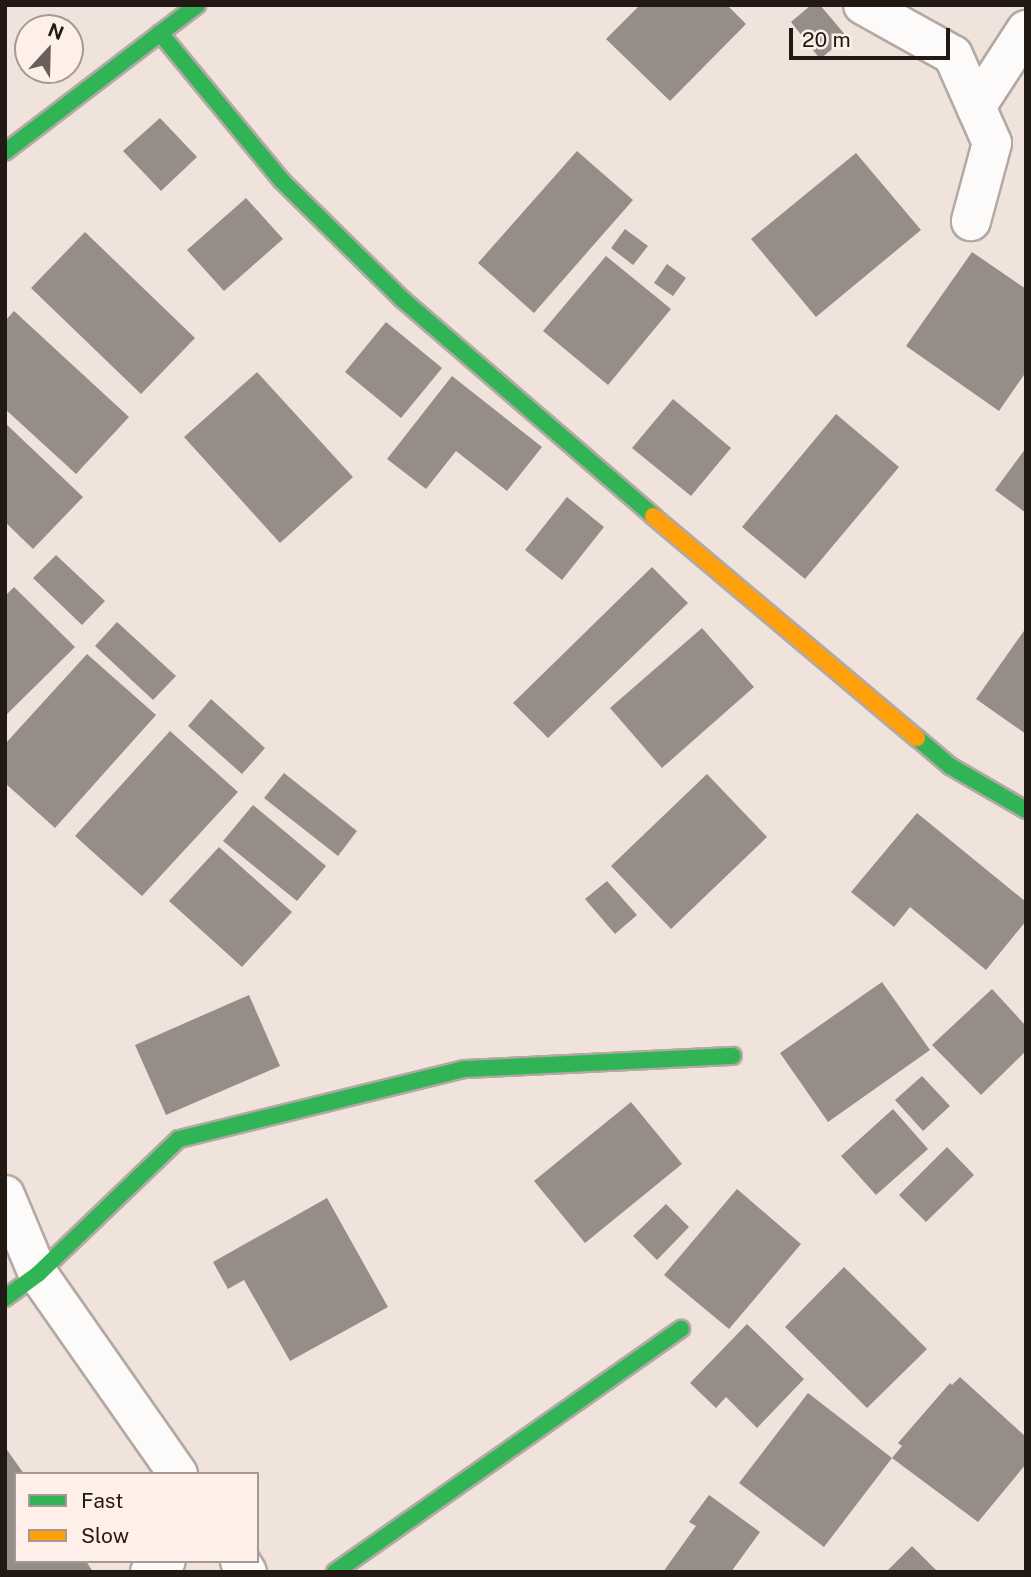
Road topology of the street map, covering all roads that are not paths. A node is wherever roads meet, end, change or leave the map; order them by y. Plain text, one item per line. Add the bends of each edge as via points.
1 (197, 5) edge
2 (863, 5) edge
3 (1026, 30) edge
4 (160, 33) junction
5 (976, 107) junction
6 (5, 152) edge
7 (971, 221) dead end
8 (1026, 810) edge
9 (733, 1056) dead end
10 (5, 1195) edge
11 (38, 1274) junction
12 (5, 1298) edge
13 (681, 1329) dead end
14 (177, 1472) edge
15 (335, 1572) edge

1 - 4 street
2 - 5 street via 953,55
3 - 5 street
4 - 6 street
4 - 8 street via 282,181 402,299 950,766
5 - 7 street via 992,143
9 - 11 street via 464,1069 179,1139
10 - 11 street
11 - 12 street
11 - 14 street
13 - 15 street

